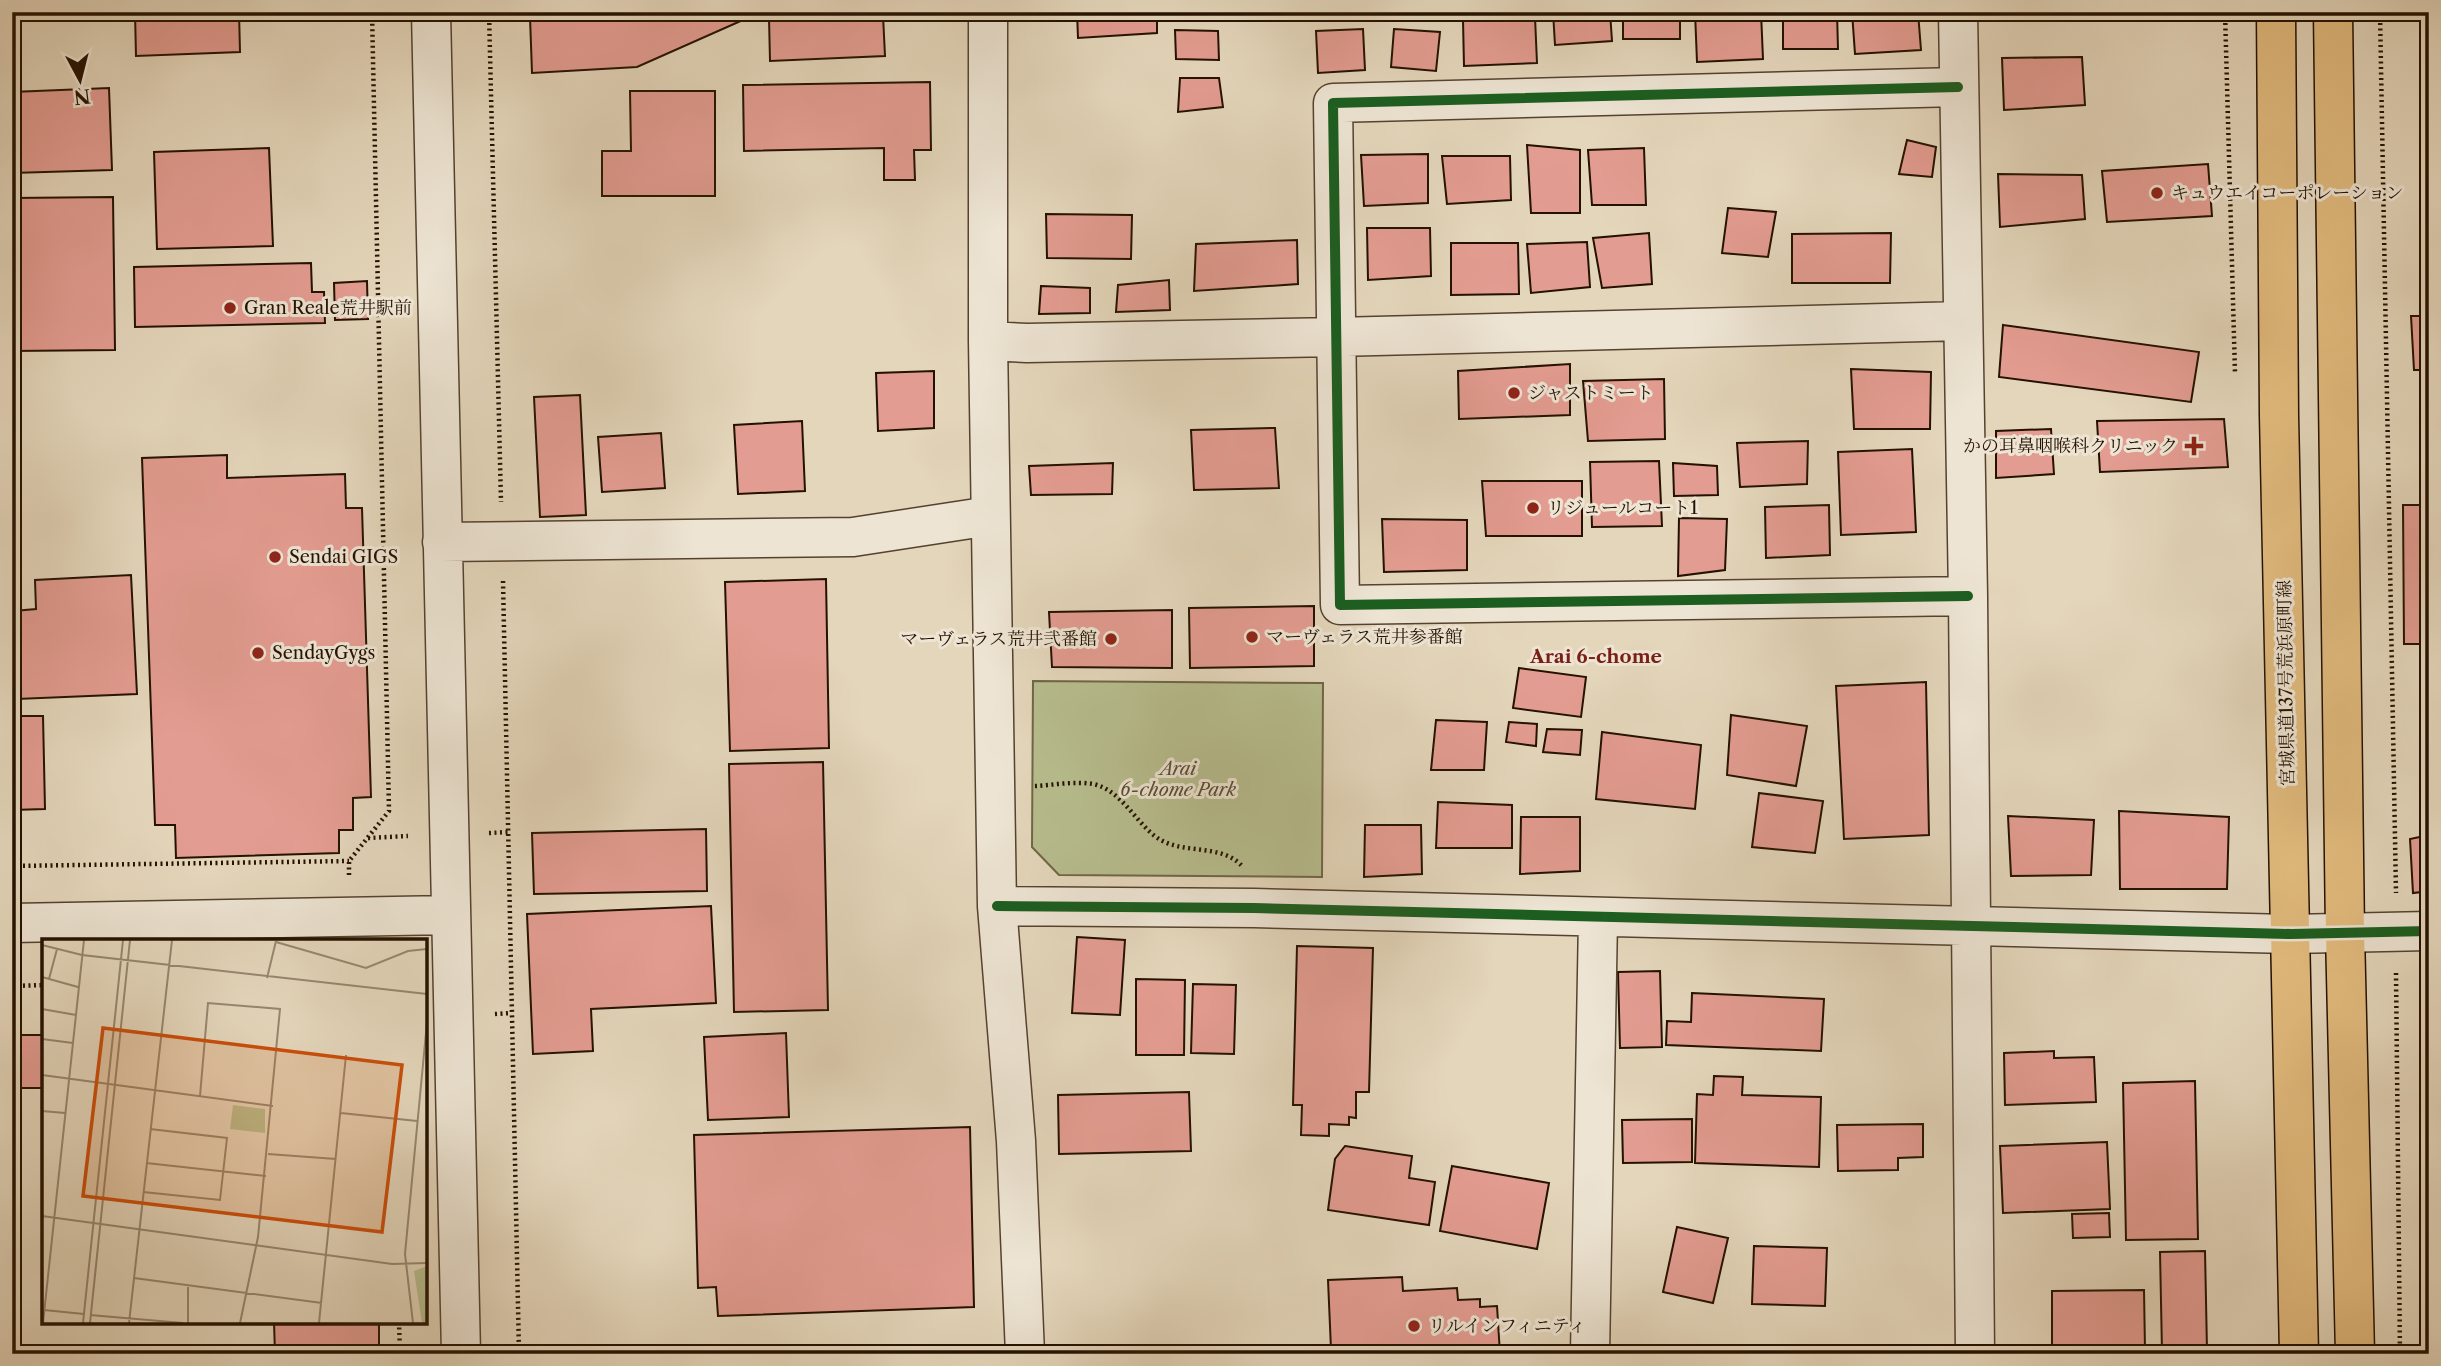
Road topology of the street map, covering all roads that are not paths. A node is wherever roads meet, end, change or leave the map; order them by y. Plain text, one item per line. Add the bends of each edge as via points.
1 (431, 12) edge
2 (988, 12) edge
3 (1958, 12) edge
4 (2276, 12) edge
5 (2333, 12) edge
6 (1958, 88) junction
7 (1963, 321) junction
8 (1336, 337) junction
9 (988, 341) junction
10 (990, 516) junction
11 (442, 542) junction
12 (1968, 596) junction
13 (996, 906) junction
14 (450, 915) junction
15 (1598, 919) junction
16 (12, 923) edge
17 (1971, 927) junction
18 (2429, 932) edge
19 (2345, 933) junction
20 (2291, 934) junction
21 (461, 1354) edge
22 (1025, 1354) edge
23 (1590, 1354) edge
24 (1975, 1354) edge
25 (2299, 1354) edge
26 (2355, 1354) edge

1 - 11 street
2 - 9 street
3 - 6 street
4 - 20 main road, 宮城県道137号荒浜原町線 via 2279,415
5 - 19 main road
6 - 7 street
6 - 8 street via 1333,103
7 - 8 street
7 - 12 street
8 - 9 street
8 - 12 street via 1340,605
9 - 10 street
10 - 11 street via 853,537
10 - 13 street
11 - 14 street
12 - 17 street
13 - 15 street via 1254,908
13 - 22 street via 1016,1140
14 - 16 street
14 - 21 street
15 - 17 street
15 - 23 street
17 - 20 street
17 - 24 street
18 - 19 street
19 - 20 street
19 - 26 main road
20 - 25 main road, 宮城県道137号荒浜原町線

